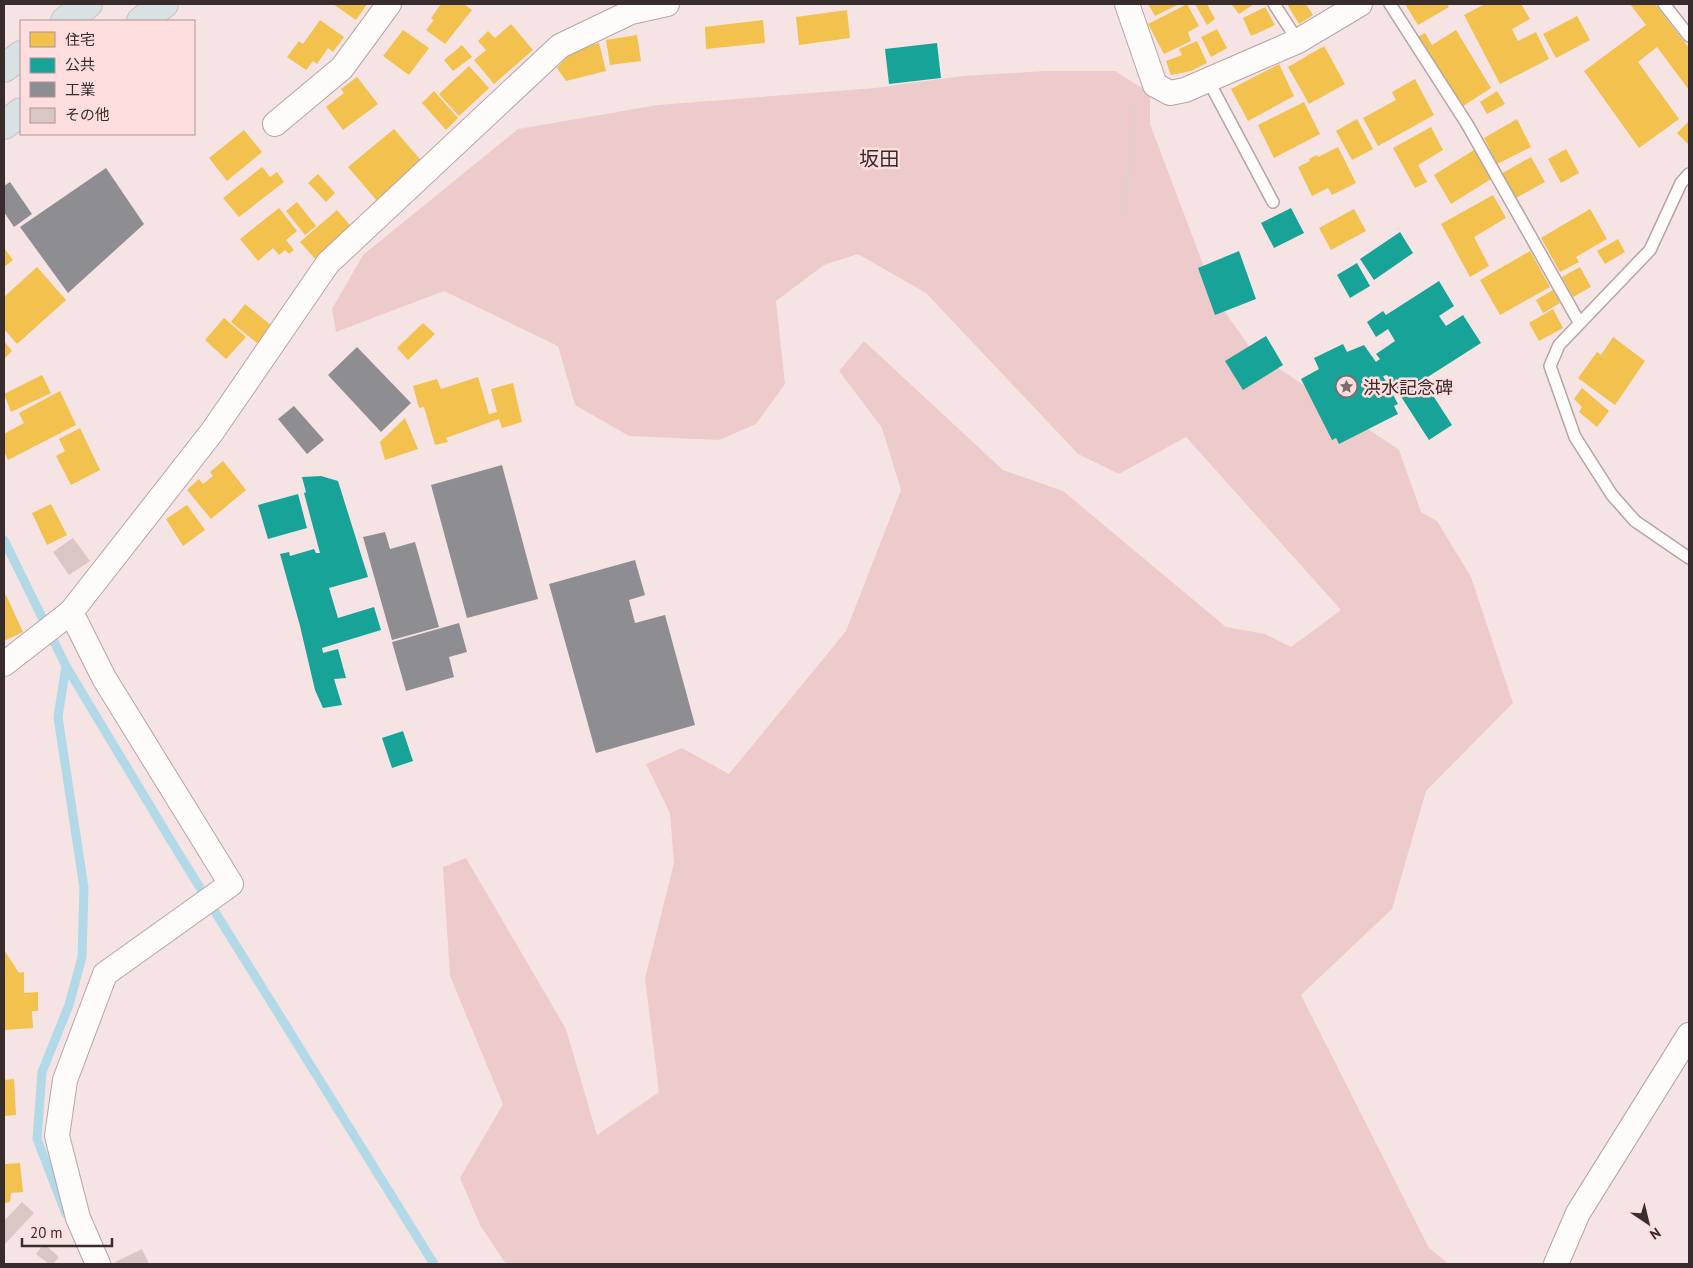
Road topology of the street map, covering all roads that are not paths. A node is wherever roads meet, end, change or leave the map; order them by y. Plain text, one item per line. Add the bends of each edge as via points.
1 (88, 4) edge
2 (164, 4) edge
3 (389, 4) edge
4 (667, 4) edge
5 (1127, 4) edge
6 (1274, 4) edge
7 (1360, 4) edge
8 (1390, 4) edge
9 (1664, 4) edge
10 (66, 20) edge
11 (142, 20) edge
12 (1689, 36) edge
13 (1298, 41) junction
14 (20, 56) edge
15 (4, 68) edge
16 (1208, 80) junction
17 (20, 113) edge
18 (275, 124) dead end
19 (4, 125) edge
20 (1689, 174) edge
21 (1273, 202) dead end
22 (1579, 322) junction
23 (1689, 558) edge
24 (66, 616) junction
25 (4, 664) edge
26 (1689, 1035) edge
27 (98, 1264) edge
28 (1556, 1264) edge

1 - 10 main road
2 - 11 main road
3 - 18 street via 342,68
4 - 24 street via 631,12 560,46 328,263 212,432
5 - 16 street via 1155,85 1170,93
6 - 13 lane
7 - 13 street
8 - 22 lane via 1467,124
9 - 12 lane
13 - 16 street
14 - 15 main road
16 - 21 lane
17 - 19 main road
20 - 22 lane via 1681,183 1650,250
22 - 23 lane via 1559,345 1550,366 1575,437 1612,495 1635,521
24 - 25 street
24 - 27 street via 231,884 105,974 65,1080 57,1136 78,1218
26 - 28 street via 1578,1213

